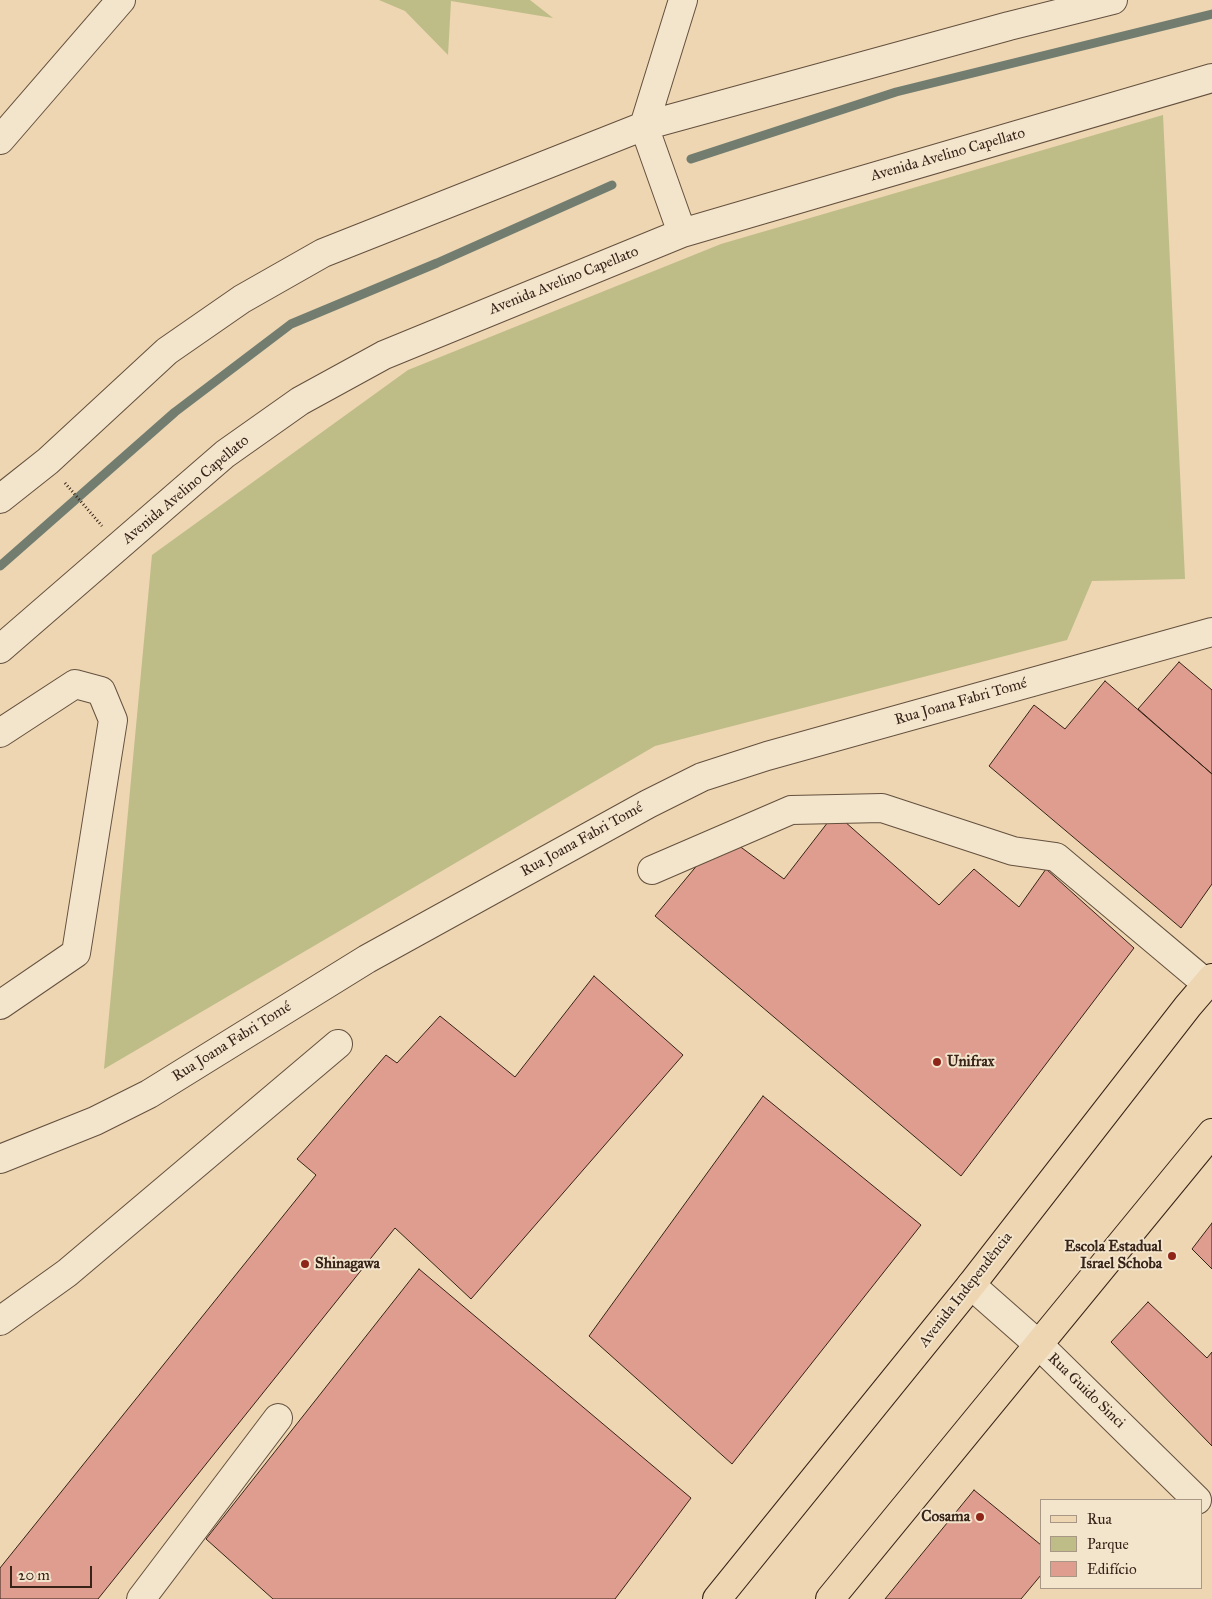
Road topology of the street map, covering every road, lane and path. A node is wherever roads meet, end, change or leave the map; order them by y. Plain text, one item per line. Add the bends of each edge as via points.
1 (121, 0) edge
2 (683, 0) edge
3 (1112, 0) edge
4 (1212, 78) edge
5 (644, 126) junction
6 (0, 140) edge
7 (682, 233) junction
8 (67, 485) dead end
9 (0, 499) edge
10 (91, 513) dead end
11 (1212, 632) edge
12 (0, 649) edge
13 (0, 733) edge
14 (652, 870) dead end
15 (1205, 994) edge
16 (0, 1005) edge
17 (338, 1044) dead end
18 (1212, 1133) edge
19 (0, 1159) edge
20 (971, 1285) junction
21 (0, 1321) edge
22 (1039, 1345) junction
23 (278, 1418) dead end
24 (1196, 1499) edge
25 (1202, 1505) edge
26 (1212, 1515) edge
27 (142, 1599) edge
28 (718, 1599) edge
29 (830, 1599) edge

1 - 6 street
2 - 5 street
3 - 5 street
4 - 7 street, Avenida Avelino Capellato
5 - 7 street
5 - 9 street via 323,253 242,299 166,351 48,461
7 - 12 street, Avenida Avelino Capellato via 384,355 300,401 225,454
8 - 10 path
11 - 19 street, Rua Joana Fabri Tomé via 702,777 367,958 149,1094 95,1121
13 - 16 street via 75,684 101,691 113,720 76,953
14 - 15 street via 791,810 882,808 1013,851 1056,857
15 - 20 main road, Avenida Independência
17 - 21 street via 67,1273
18 - 22 main road
20 - 22 street, Rua Guido Sinci
20 - 28 main road, Avenida Independência
22 - 24 street, Rua Guido Sinci
22 - 29 main road
23 - 27 street
25 - 26 street

